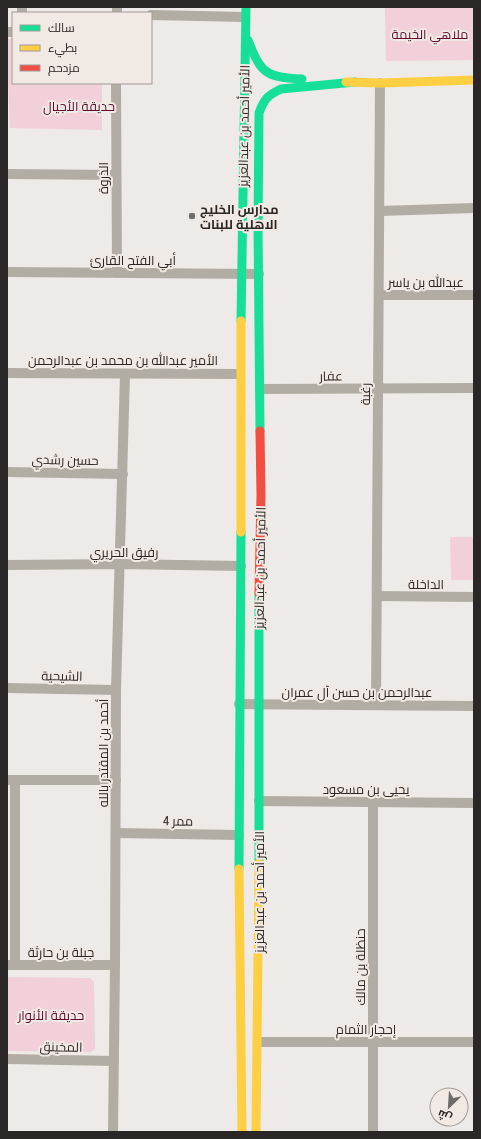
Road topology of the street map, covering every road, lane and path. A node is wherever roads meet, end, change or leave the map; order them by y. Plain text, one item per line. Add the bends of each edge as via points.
1 (245, 12) edge
2 (152, 15) edge
3 (246, 34) junction
4 (474, 80) edge
5 (355, 82) junction
6 (380, 83) junction
7 (116, 84) edge
8 (7, 174) edge
9 (116, 175) junction
10 (474, 208) edge
11 (380, 210) junction
12 (7, 272) edge
13 (117, 273) junction
14 (242, 274) junction
15 (259, 274) junction
16 (379, 295) junction
17 (474, 295) edge
18 (7, 373) edge
19 (125, 374) junction
20 (240, 374) junction
21 (378, 388) junction
22 (474, 388) edge
23 (260, 390) junction
24 (7, 472) edge
25 (123, 474) junction
26 (119, 564) junction
27 (7, 565) edge
28 (241, 566) junction
29 (377, 596) junction
30 (474, 597) edge
31 (241, 612) junction
32 (259, 612) junction
33 (7, 688) edge
34 (116, 690) junction
35 (239, 704) junction
36 (259, 704) junction
37 (376, 706) junction
38 (474, 706) edge
39 (11, 780) edge
40 (116, 780) junction
41 (259, 801) junction
42 (373, 802) junction
43 (474, 803) edge
44 (116, 833) junction
45 (238, 836) junction
46 (11, 867) edge
47 (11, 965) edge
48 (115, 965) junction
49 (258, 1042) junction
50 (373, 1042) junction
51 (474, 1042) edge
52 (7, 1059) edge
53 (114, 1061) junction
54 (113, 1132) edge
55 (242, 1132) edge
56 (256, 1132) edge
57 (374, 1132) edge

1 - 2 street
1 - 3 street, الأمير أحمد بن عبدالعزيز
3 - 5 street via 258,64 267,74 279,78
3 - 14 street, الأمير أحمد بن عبدالعزيز
4 - 6 street
5 - 6 street
5 - 15 street, الأمير أحمد بن عبدالعزيز via 281,88 270,94 263,103 259,113
6 - 11 street, رغبة
7 - 9 street, الذروة
8 - 9 street
9 - 13 street, الذروة
10 - 11 street
11 - 16 street, رغبة
12 - 13 street, أبي الفتح القارئ
13 - 14 street, أبي الفتح القارئ
14 - 15 street, أبي الفتح القارئ
14 - 20 street, الأمير أحمد بن عبدالعزيز
15 - 23 street, الأمير أحمد بن عبدالعزيز
16 - 17 street, عبدالله بن ياسر
16 - 21 street, رغبة
18 - 19 street, الأمير عبدالله بن محمد بن عبدالرحمن
19 - 20 street, الأمير عبدالله بن محمد بن عبدالرحمن
19 - 25 street, أحمد بن المقتدر بالله
20 - 28 street, الأمير أحمد بن عبدالعزيز
21 - 22 street, عفار
21 - 23 street, عفار
21 - 29 street, رغبة
23 - 32 street, الأمير أحمد بن عبدالعزيز
24 - 25 street, حسين رشدي
25 - 26 street, أحمد بن المقتدر بالله
26 - 27 street, رفيق الحريري
26 - 28 street, رفيق الحريري
26 - 34 street, أحمد بن المقتدر بالله
28 - 31 street, الأمير أحمد بن عبدالعزيز
29 - 30 street, الداخلة
29 - 37 street, رغبة
31 - 32 street
31 - 35 street, الأمير أحمد بن عبدالعزيز
32 - 36 street, الأمير أحمد بن عبدالعزيز
33 - 34 street, الشيحية
34 - 40 street, أحمد بن المقتدر بالله
35 - 36 street, عبدالرحمن بن حسن آل عمران
35 - 45 street, الأمير أحمد بن عبدالعزيز
36 - 37 street, عبدالرحمن بن حسن آل عمران
36 - 41 street, الأمير أحمد بن عبدالعزيز
37 - 38 street, عبدالرحمن بن حسن آل عمران
39 - 40 street
39 - 46 street
40 - 44 street, أحمد بن المقتدر بالله
41 - 42 street, يحيى بن مسعود
41 - 49 street, الأمير أحمد بن عبدالعزيز
42 - 43 street, يحيى بن مسعود
42 - 50 street, حنظلة بن مالك
44 - 45 street, ممر 4
44 - 48 street, أحمد بن المقتدر بالله
45 - 55 street, الأمير أحمد بن عبدالعزيز
46 - 47 street
47 - 48 street, جبلة بن حارثة
48 - 53 street, أحمد بن المقتدر بالله
49 - 50 street, إحجار الثمام
49 - 56 street, الأمير أحمد بن عبدالعزيز
50 - 51 street, إحجار الثمام
50 - 57 street, حنظلة بن مالك
52 - 53 street, المخينق
53 - 54 street, أحمد بن المقتدر بالله

